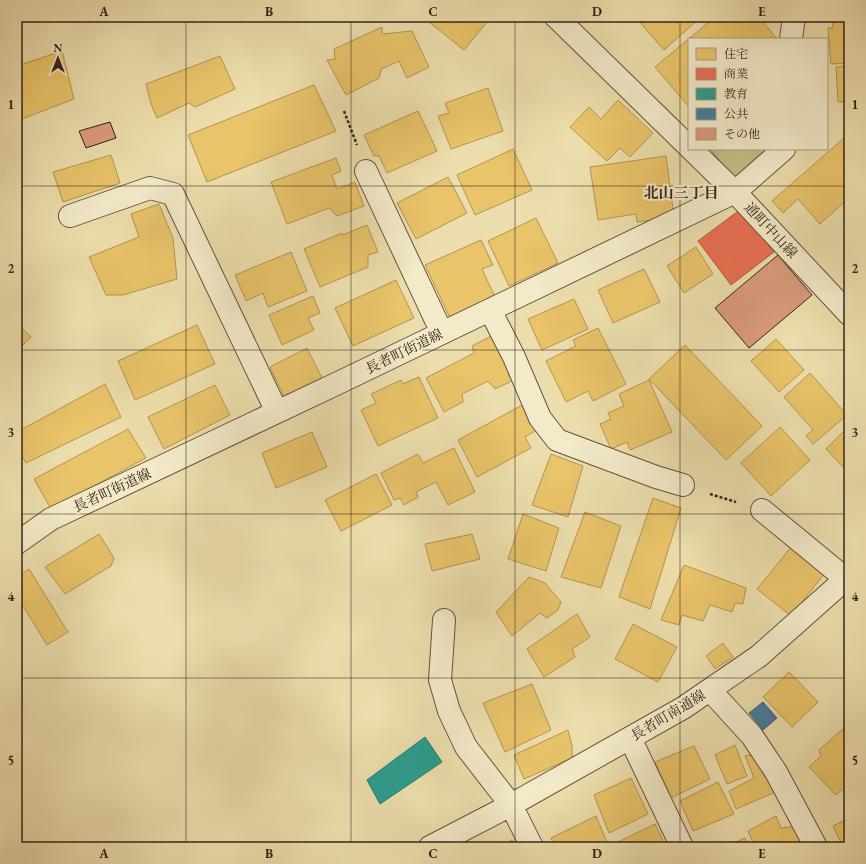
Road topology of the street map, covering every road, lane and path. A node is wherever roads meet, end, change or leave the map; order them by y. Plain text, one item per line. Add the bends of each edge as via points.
1 (556, 17) edge
2 (794, 17) edge
3 (791, 38) edge
4 (344, 111) dead end
5 (688, 146) edge
6 (692, 150) edge
7 (783, 150) edge
8 (366, 171) joint
9 (735, 192) junction
10 (70, 216) dead end
11 (490, 310) junction
12 (849, 314) edge
13 (442, 333) junction
14 (278, 412) junction
15 (683, 485) joint
16 (762, 510) joint
17 (17, 543) edge
18 (847, 578) edge
19 (444, 620) dead end
20 (710, 690) junction
21 (630, 738) junction
22 (511, 805) junction
23 (430, 847) edge
24 (532, 847) edge
25 (682, 847) edge
26 (816, 847) edge

1 - 5 street
2 - 3 street
4 - 8 path
6 - 9 street, 通町中山線
7 - 9 street, 長者町街道線
8 - 13 street
9 - 11 street, 長者町街道線
9 - 12 street, 通町中山線
10 - 14 street via 150,188 173,194
11 - 13 street, 長者町街道線
11 - 15 street via 514,357 540,418 557,440
13 - 14 street, 長者町街道線
14 - 17 street, 長者町街道線 via 51,519
15 - 16 path
16 - 18 street
18 - 20 street, 長者町南通線 via 759,656
19 - 22 street via 440,680 449,711 466,748
20 - 21 street, 長者町南通線
20 - 26 street via 752,736 776,772
21 - 22 street, 長者町南通線
21 - 25 street
22 - 23 street, 長者町南通線
22 - 24 street

